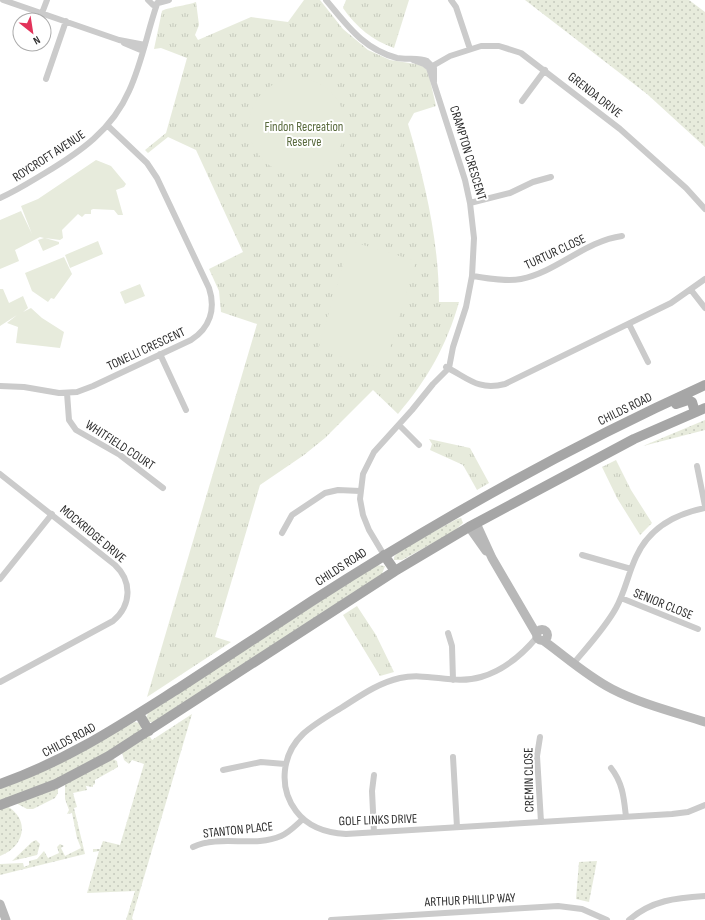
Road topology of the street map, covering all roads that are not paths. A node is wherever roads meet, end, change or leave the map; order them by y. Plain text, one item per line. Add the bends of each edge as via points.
1 (2, 0) edge
2 (47, 0) edge
3 (169, 0) edge
4 (326, 0) edge
5 (451, 0) edge
6 (149, 2) edge
7 (158, 2) edge
8 (39, 12) edge
9 (42, 12) edge
10 (52, 16) edge
11 (152, 18) junction
12 (66, 21) junction
13 (144, 48) junction
14 (470, 49) junction
15 (431, 66) junction
16 (545, 70) junction
17 (46, 79) dead end
18 (522, 101) dead end
19 (106, 127) junction
20 (551, 177) dead end
21 (0, 198) edge
22 (470, 203) junction
23 (705, 209) edge
24 (622, 236) dead end
25 (472, 276) junction
26 (705, 279) edge
27 (691, 290) junction
28 (705, 308) edge
29 (629, 324) junction
30 (160, 354) junction
31 (648, 362) dead end
32 (447, 367) junction
33 (705, 385) edge
34 (0, 386) edge
35 (67, 393) junction
36 (186, 410) dead end
37 (700, 410) edge
38 (399, 425) junction
39 (601, 435) junction
40 (419, 445) dead end
41 (697, 466) dead end
42 (0, 474) edge
43 (163, 488) dead end
44 (360, 491) junction
45 (705, 507) edge
46 (464, 509) junction
47 (52, 514) junction
48 (472, 525) junction
49 (282, 533) dead end
50 (384, 555) junction
51 (582, 555) dead end
52 (631, 570) junction
53 (395, 571) junction
54 (0, 579) edge
55 (621, 598) junction
56 (698, 629) dead end
57 (448, 633) dead end
58 (541, 636) junction
59 (573, 664) junction
60 (453, 680) junction
61 (0, 682) edge
62 (139, 714) junction
63 (705, 722) edge
64 (149, 731) junction
65 (540, 737) dead end
66 (453, 757) dead end
67 (285, 764) junction
68 (611, 768) dead end
69 (224, 770) dead end
70 (374, 775) dead end
71 (0, 784) edge
72 (0, 804) edge
73 (705, 805) edge
74 (626, 817) junction
75 (303, 819) junction
76 (541, 822) junction
77 (458, 827) junction
78 (374, 832) junction
79 (193, 847) dead end
80 (705, 896) edge
81 (0, 904) edge
82 (6, 920) edge
83 (331, 920) edge
84 (607, 920) edge
85 (629, 920) edge

1 - 8 street
2 - 9 street
3 - 7 street
4 - 15 street via 344,24 365,43 396,58
5 - 14 street via 456,7
6 - 7 street
6 - 11 street, ROYCROFT AVENUE
7 - 11 street, ROYCROFT AVENUE
10 - 12 street
11 - 13 street, ROYCROFT AVENUE
12 - 13 street
12 - 17 street
13 - 19 street, ROYCROFT AVENUE via 129,92
14 - 15 street, GRENDA DRIVE via 439,58
14 - 16 street, GRENDA DRIVE via 491,46 507,48 527,56
15 - 22 street, CRAMPTON CRESCENT via 434,84
16 - 18 street
16 - 23 street, GRENDA DRIVE via 620,129 686,188
19 - 21 street, ROYCROFT AVENUE via 79,152
19 - 30 street, TONELLI CRESCENT via 147,163 157,178 206,280 212,300 210,319 201,332 191,340
20 - 22 street via 540,179 504,195
22 - 25 street, CRAMPTON CRESCENT via 474,238
24 - 25 street, TURTUR CLOSE via 604,240 529,277 506,280
25 - 32 street, CRAMPTON CRESCENT via 464,318
26 - 27 street
27 - 28 street
27 - 29 street
29 - 31 street
29 - 32 street via 505,384 474,384
30 - 35 street, TONELLI CRESCENT via 93,386
30 - 36 street
32 - 38 street
33 - 39 main road, CHILDS ROAD
34 - 35 street, TONELLI CRESCENT
35 - 43 street, WHITFIELD COURT via 69,420 76,430 120,455
37 - 39 main road via 692,402 685,400 619,430
37 - 48 main road via 634,439
38 - 40 street
38 - 44 street via 370,459 363,474
39 - 46 main road, CHILDS ROAD
41 - 45 street
42 - 47 street, MOCKRIDGE DRIVE
44 - 49 street via 338,490 325,493 292,516
44 - 50 street via 366,524
45 - 52 street via 677,516 652,532 639,551
46 - 48 main road
46 - 50 main road, CHILDS ROAD
47 - 54 street
47 - 61 street, MOCKRIDGE DRIVE via 120,570 127,582 127,602 113,621
48 - 53 main road
48 - 58 street
50 - 53 main road
50 - 62 main road, CHILDS ROAD
51 - 52 street
52 - 55 street
53 - 64 main road
55 - 56 street, SENIOR CLOSE
55 - 59 street via 610,618
57 - 60 street via 452,646
58 - 59 street
58 - 60 street, GOLF LINKS DRIVE via 509,664 490,674
59 - 63 street via 595,680 625,696
60 - 67 street, GOLF LINKS DRIVE via 411,677 378,686 304,734 292,747
62 - 64 main road
62 - 71 main road, CHILDS ROAD via 72,754
64 - 72 main road via 80,773 40,791
65 - 76 street, CREMIN CLOSE via 538,756
66 - 77 street
67 - 69 street via 261,762
67 - 75 street, GOLF LINKS DRIVE via 286,791 292,805
68 - 74 street via 623,791
70 - 78 street
73 - 74 street, GOLF LINKS DRIVE via 681,814
74 - 76 street, GOLF LINKS DRIVE
75 - 78 street, GOLF LINKS DRIVE via 328,832
75 - 79 street, STANTON PLACE via 286,834 274,838 207,842
76 - 77 street, GOLF LINKS DRIVE
77 - 78 street, GOLF LINKS DRIVE
80 - 85 street via 665,900 641,910
81 - 82 street
83 - 84 street, ARTHUR PHILLIP WAY via 558,906 582,909

